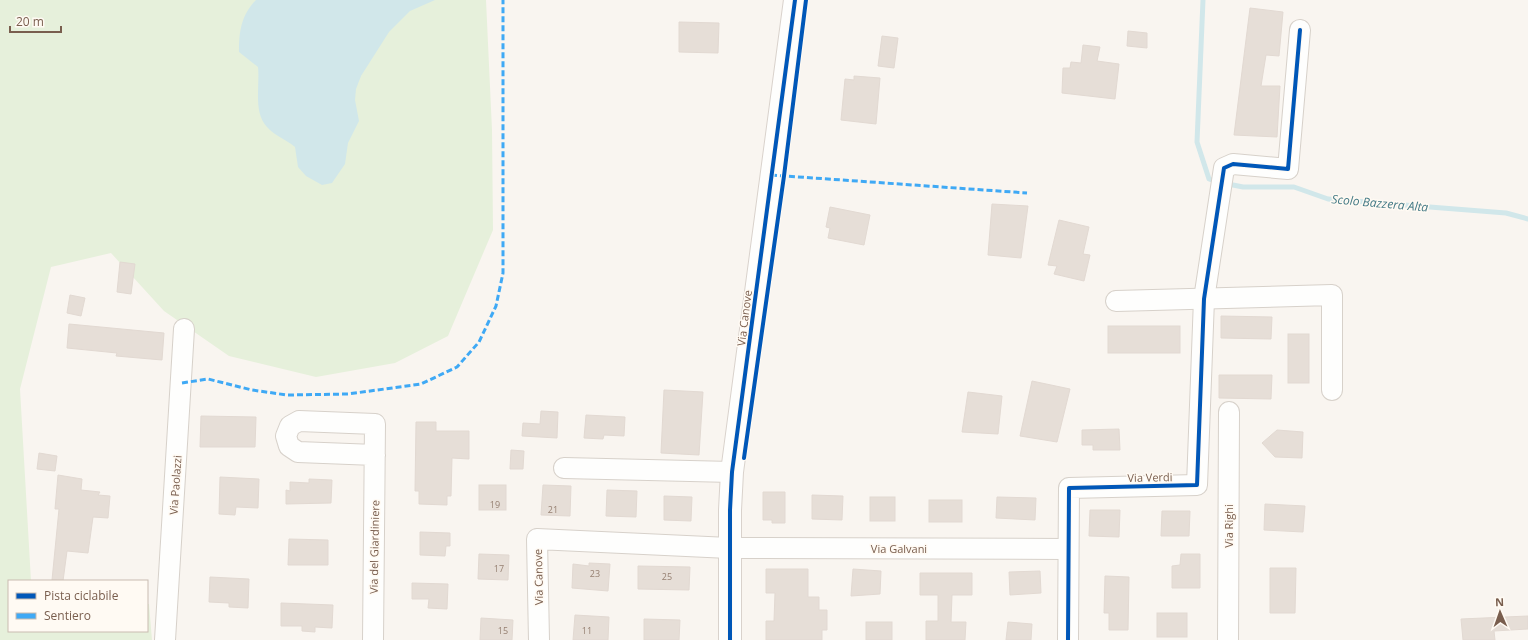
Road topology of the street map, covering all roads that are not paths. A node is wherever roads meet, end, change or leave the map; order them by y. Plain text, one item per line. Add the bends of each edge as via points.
1 (795, 0) edge
2 (1300, 30) dead end
3 (1204, 299) junction
4 (1116, 301) dead end
5 (184, 329) dead end
6 (1332, 390) dead end
7 (1229, 412) dead end
8 (374, 455) dead end
9 (564, 468) dead end
10 (732, 472) junction
11 (1197, 485) junction
12 (1229, 485) junction
13 (729, 548) junction
14 (1068, 549) junction
15 (165, 640) edge
16 (373, 640) edge
17 (539, 640) edge
18 (730, 640) edge
19 (1068, 640) edge
20 (1228, 640) edge

1 - 10 street, Via Canove
2 - 3 street via 1288,169 1233,164 1224,168
3 - 4 street
3 - 6 street via 1332,295
3 - 11 street
5 - 15 street, Via Paolazzi
7 - 12 street, Via Righi
8 - 16 street, Via del Giardiniere
9 - 10 street
10 - 13 street, Via Canove
11 - 12 street, Via Verdi
11 - 14 street, Via Verdi via 1069,488
12 - 20 street, Via Righi
13 - 14 street, Via Galvani
13 - 17 street, Via Canove via 537,539
13 - 18 street, Via Canove
14 - 19 street, Via Verdi

